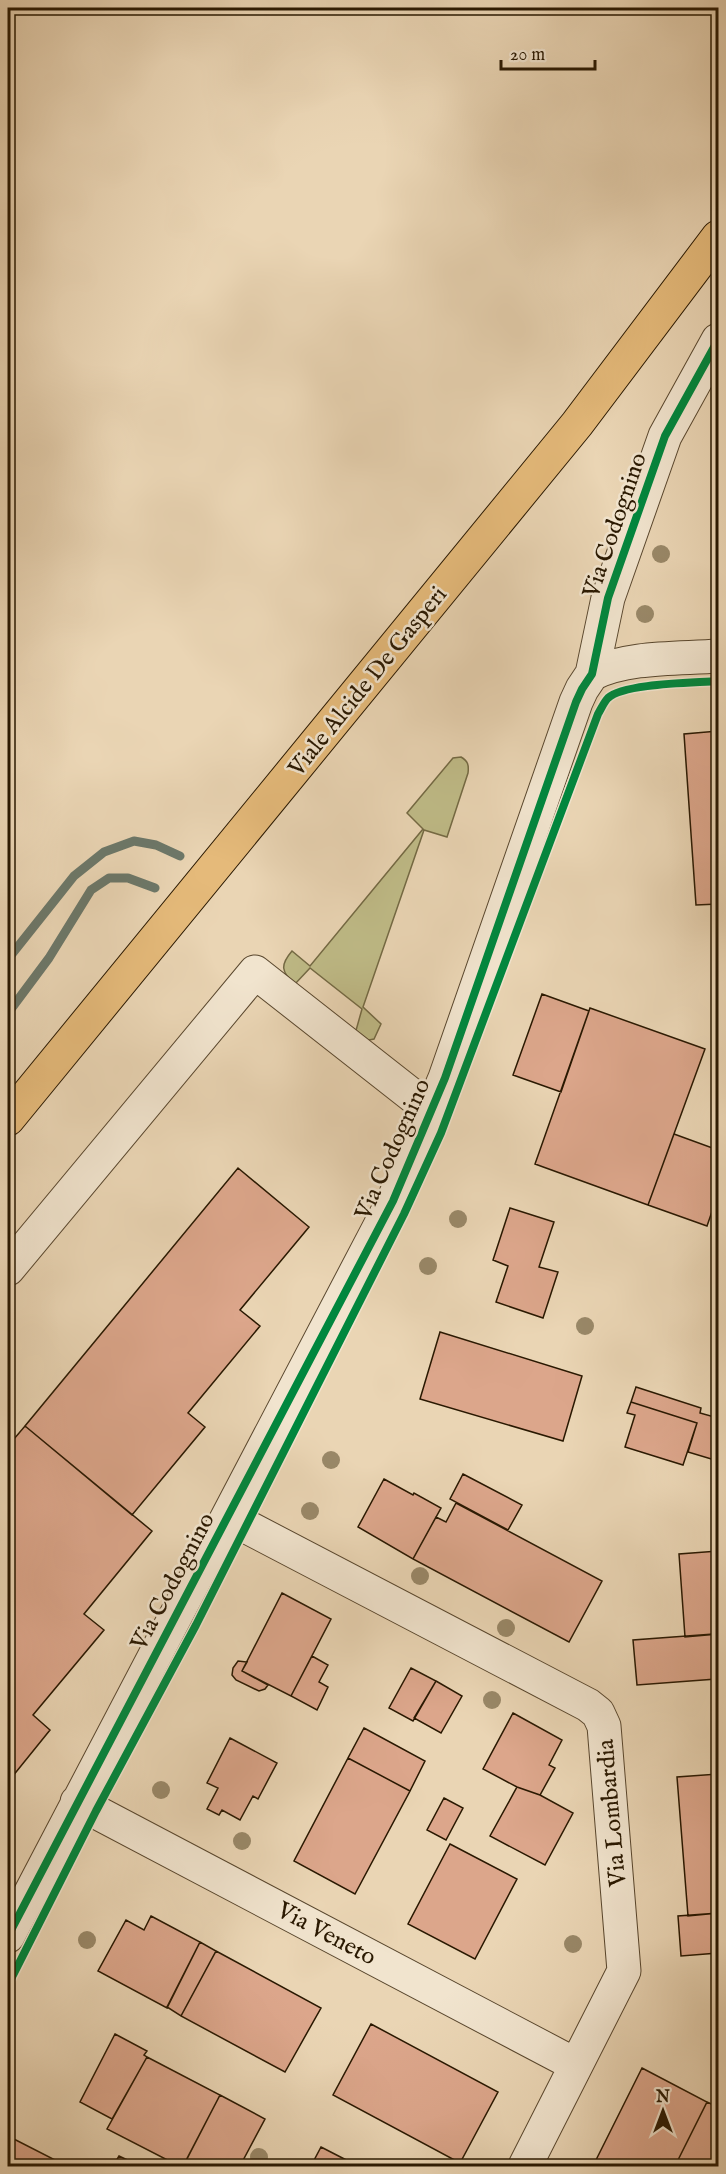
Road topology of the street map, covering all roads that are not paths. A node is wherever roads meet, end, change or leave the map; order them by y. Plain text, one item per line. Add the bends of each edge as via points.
1 (718, 237) edge
2 (718, 340) edge
3 (718, 656) edge
4 (592, 674) junction
5 (432, 1111) junction
6 (8, 1119) edge
7 (8, 1269) edge
8 (228, 1517) junction
9 (77, 1802) junction
10 (8, 1936) edge
11 (576, 2065) junction
12 (525, 2166) edge

1 - 6 main road, Viale Alcide De Gasperi via 577,424
2 - 4 street, Via Codognino via 665,436 608,598
3 - 4 street via 624,663 606,666
4 - 5 street, Via Codognino via 576,702
5 - 7 street via 255,972
5 - 8 street, Via Codognino via 393,1202
8 - 9 street, Via Codognino
8 - 11 street, Via Lombardia via 598,1713 604,1726 624,1971
9 - 10 street, Via Codognino
9 - 11 street, Via Veneto
11 - 12 street, Via Lombardia

